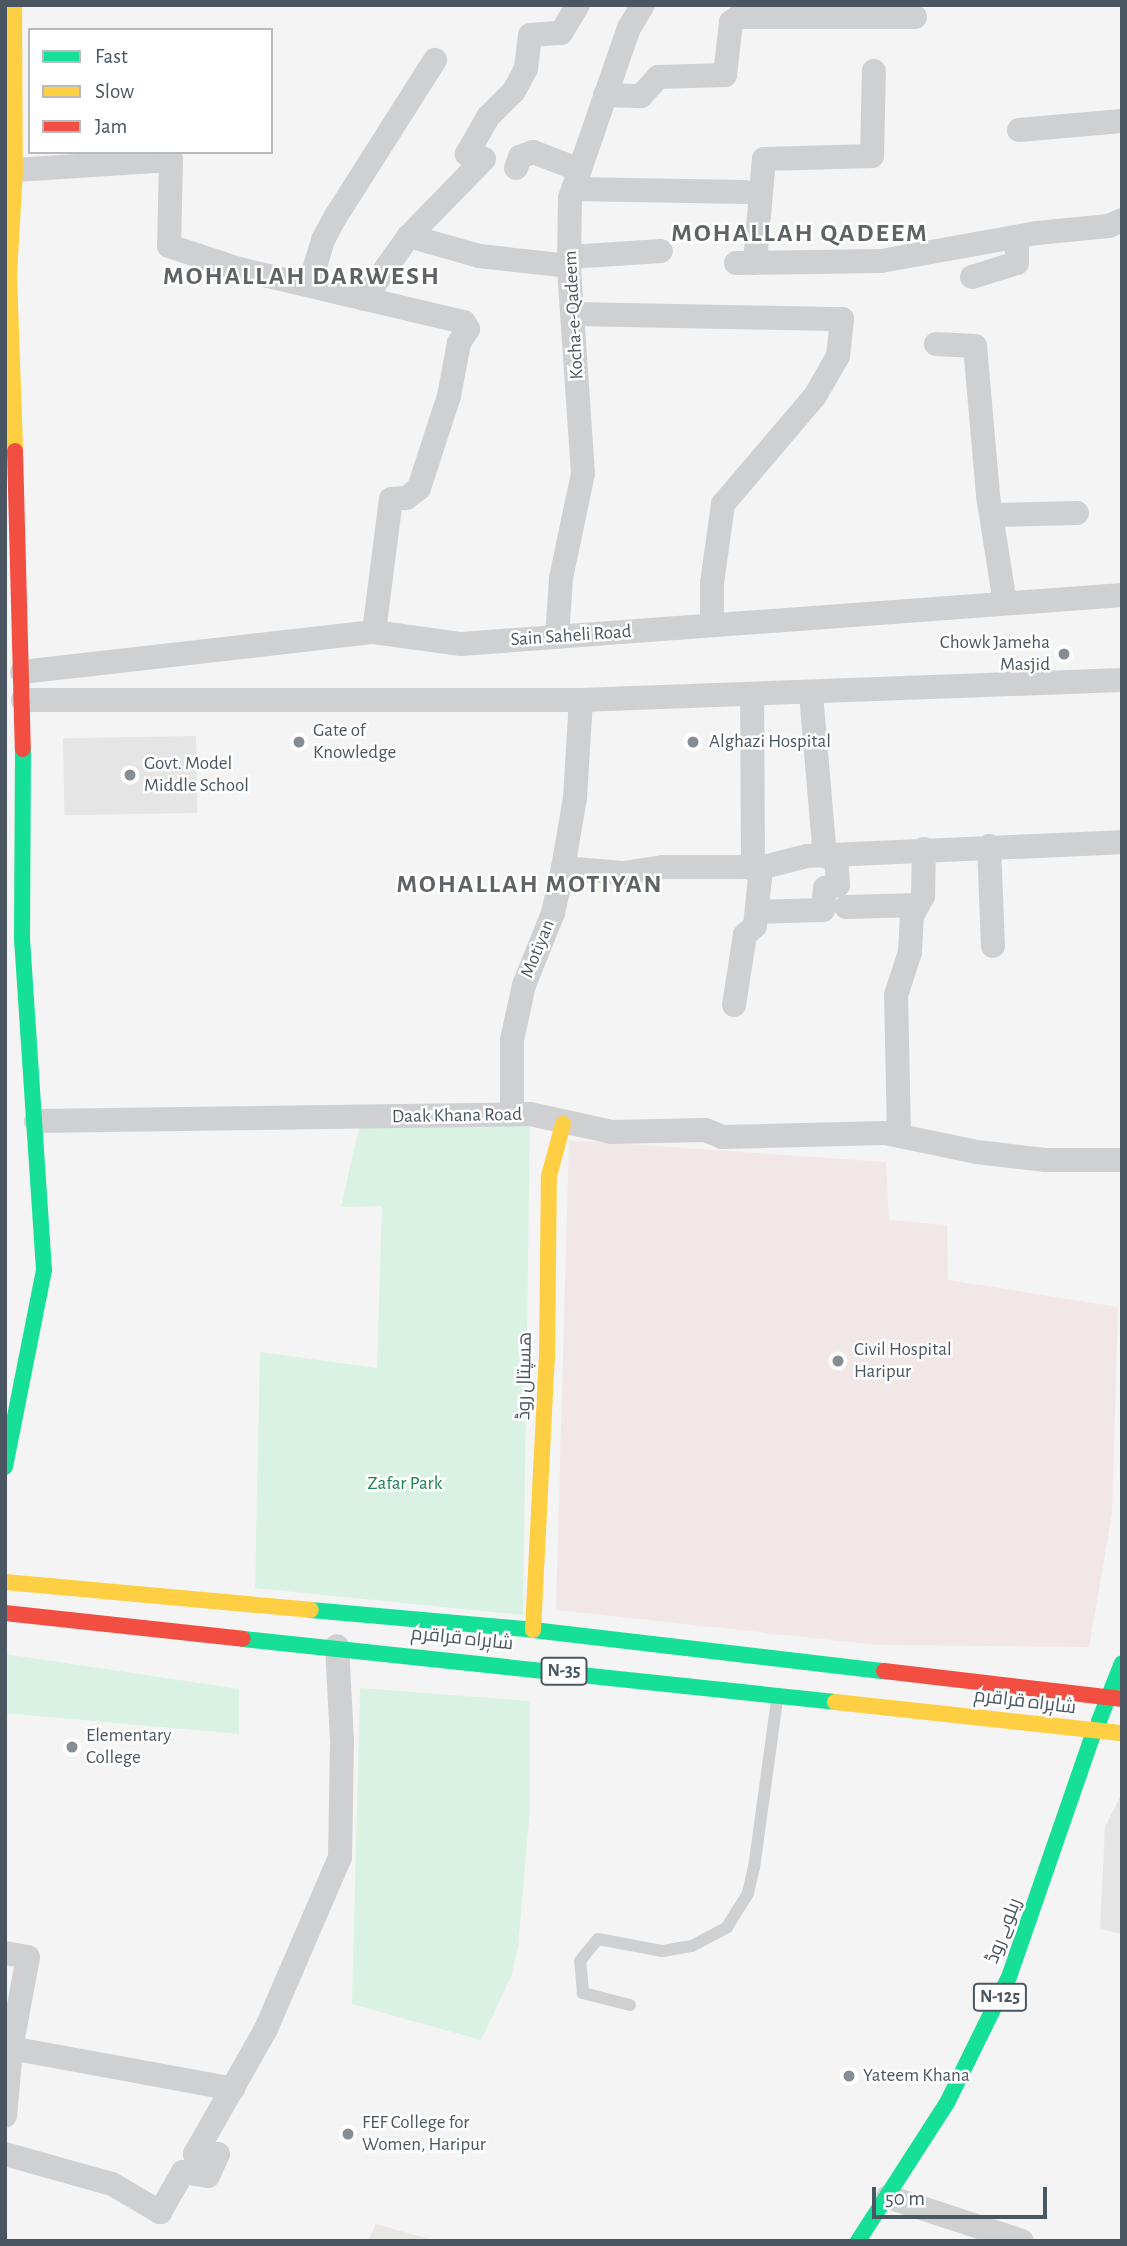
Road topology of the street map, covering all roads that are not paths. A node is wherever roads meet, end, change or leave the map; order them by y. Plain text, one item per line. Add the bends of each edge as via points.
1 (14, 5) edge
2 (578, 5) edge
3 (643, 5) edge
4 (915, 17) dead end
5 (435, 60) dead end
6 (874, 71) dead end
7 (605, 95) junction
8 (1122, 121) edge
9 (1019, 130) dead end
10 (516, 168) dead end
11 (15, 170) junction
12 (577, 180) junction
13 (744, 192) dead end
14 (1122, 220) edge
15 (409, 236) junction
16 (1017, 237) junction
17 (661, 251) dead end
18 (569, 261) junction
19 (7, 275) edge
20 (972, 276) dead end
21 (310, 283) junction
22 (364, 299) junction
23 (574, 314) junction
24 (936, 344) dead end
25 (1077, 513) dead end
26 (992, 515) junction
27 (1122, 595) edge
28 (1005, 603) junction
29 (712, 624) junction
30 (374, 632) junction
31 (556, 637) junction
32 (1122, 680) edge
33 (18, 689) edge
34 (811, 694) junction
35 (752, 695) junction
36 (580, 700) junction
37 (1122, 842) edge
38 (989, 846) junction
39 (924, 849) junction
40 (831, 856) junction
41 (753, 867) junction
42 (563, 868) junction
43 (918, 905) junction
44 (846, 907) dead end
45 (757, 912) junction
46 (14, 938) edge
47 (993, 946) dead end
48 (734, 1005) dead end
49 (512, 1114) junction
50 (36, 1121) junction
51 (563, 1124) junction
52 (900, 1135) junction
53 (1122, 1160) edge
54 (5, 1467) edge
55 (5, 1582) edge
56 (5, 1613) edge
57 (533, 1630) junction
58 (337, 1646) junction
59 (1122, 1663) edge
60 (778, 1694) junction
61 (1116, 1698) edge
62 (1094, 1731) junction
63 (1122, 1733) edge
64 (5, 1953) edge
65 (630, 2005) dead end
66 (8, 2048) edge
67 (233, 2088) junction
68 (5, 2116) edge
69 (5, 2154) edge
70 (888, 2197) junction
71 (858, 2241) edge
72 (1022, 2241) edge

1 - 11 main road
2 - 15 street via 561,33 530,35 526,68 514,91 488,117 467,154 484,159
3 - 7 street, Kocha-e-Qadeem via 629,28
4 - 7 street via 738,17 732,22 725,75 657,77 641,96
5 - 21 street via 335,216
6 - 16 street via 872,156 764,159 746,263 881,261
7 - 12 street, Kocha-e-Qadeem
8 - 9 street
10 - 12 street via 520,157 533,152
11 - 19 main road
11 - 21 street via 171,160 169,246 239,268
12 - 13 street
12 - 18 street, Kocha-e-Qadeem
14 - 16 street via 1109,226
15 - 18 street via 479,256
15 - 22 street
16 - 20 street via 1017,263
17 - 18 street
18 - 23 street, Kocha-e-Qadeem
19 - 33 main road
21 - 22 street
22 - 30 street via 464,322 468,329 459,343 449,396 419,488 406,498 391,499
23 - 29 street via 842,319 838,356 815,396 723,504 712,583
23 - 31 street, Kocha-e-Qadeem via 583,474 561,578
24 - 26 street via 975,346
25 - 26 street
26 - 28 street
27 - 28 street, Sain Saheli Road
28 - 29 street, Sain Saheli Road
29 - 31 street, Sain Saheli Road
30 - 31 street, Sain Saheli Road via 461,644
30 - 33 street, Sain Saheli Road
32 - 34 street
33 - 36 street
33 - 46 main road
34 - 35 street
34 - 40 street
35 - 36 street
35 - 41 street
36 - 42 street, Motiyan via 575,799
37 - 38 street
38 - 39 street
38 - 47 street
39 - 40 street
39 - 43 street via 923,896
40 - 41 street
40 - 45 street via 838,885 825,888 823,910
41 - 42 street via 663,867 624,873
41 - 45 street via 760,878
42 - 49 street, Motiyan via 553,914 524,985 512,1040
43 - 44 street
43 - 52 street via 896,995
45 - 48 street via 755,926 745,935
46 - 50 main road
49 - 50 street, Daak Khana Road
49 - 51 street, Daak Khana Road
50 - 54 main road via 44,1270
51 - 52 street, Daak Khana Road via 582,1123 612,1132 705,1130 722,1137
51 - 57 main road, ھسپتال روڈ via 549,1176 547,1371
52 - 53 street, Daak Khana Road via 977,1152 1045,1160
55 - 57 main road, شاہراہ قراقرم / N-35
56 - 58 main road, شاہراہ قراقرم / N-35
57 - 61 main road, شاہراہ قراقرم / N-35
58 - 60 main road, شاہراہ قراقرم / N-35
58 - 67 street via 342,1741 340,1857 296,1967
59 - 61 main road, ریلوے روڈ
60 - 62 main road, شاہراہ قراقرم / N-35
60 - 65 lane via 754,1868 748,1893 727,1927 692,1946 663,1951 598,1939 580,1961 583,1993
61 - 62 main road, ریلوے روڈ
62 - 63 main road, شاہراہ قراقرم / N-35
62 - 70 main road, ریلوے روڈ / N-125 via 1009,1977 947,2103
64 - 66 street via 28,1957
66 - 67 street
66 - 68 street
67 - 69 street via 195,2154 218,2154 208,2176 183,2172 160,2212 112,2184
70 - 71 main road, ریلوے روڈ / N-125
70 - 72 street

